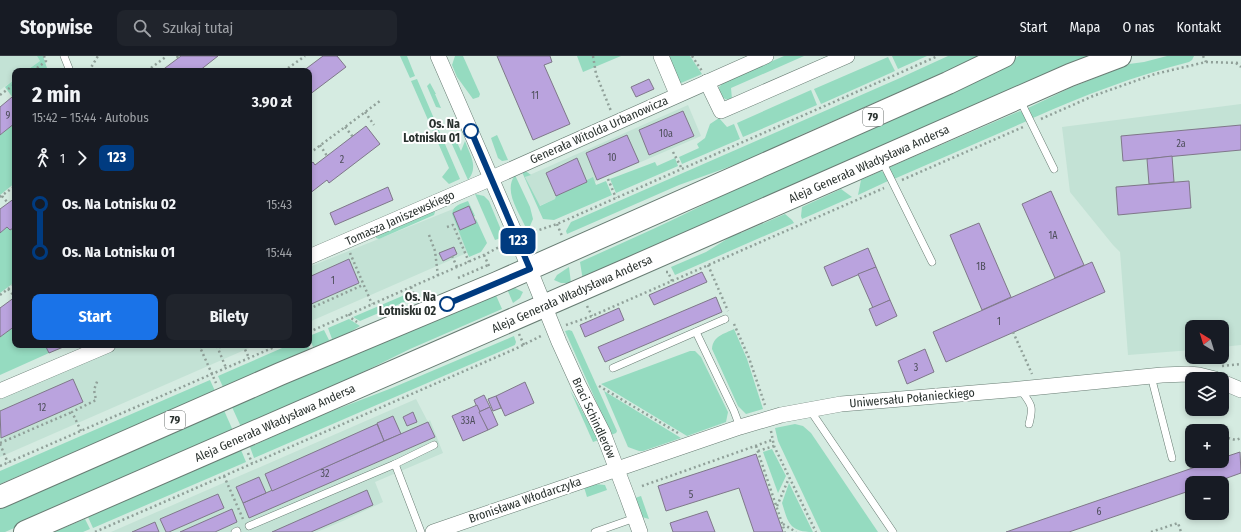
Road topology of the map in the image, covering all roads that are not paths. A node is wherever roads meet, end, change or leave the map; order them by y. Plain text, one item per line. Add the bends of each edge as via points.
1 (64, 56) edge
2 (438, 56) edge
3 (660, 56) edge
4 (766, 56) edge
5 (847, 56) edge
6 (1120, 56) edge
7 (995, 58) edge
8 (69, 68) edge
9 (707, 82) junction
10 (677, 94) junction
11 (1020, 98) junction
12 (881, 159) junction
13 (1054, 169) dead end
14 (492, 178) junction
15 (312, 257) edge
16 (932, 262) dead end
17 (530, 269) junction
18 (545, 306) junction
19 (728, 317) road end
20 (696, 332) junction
21 (101, 348) edge
22 (613, 368) dead end
23 (1185, 374) edge
24 (1151, 376) junction
25 (1229, 385) edge
26 (1020, 389) junction
27 (1241, 390) edge
28 (0, 392) edge
29 (810, 410) junction
30 (1030, 424) dead end
31 (740, 426) junction
32 (434, 445) dead end
33 (1172, 458) dead end
34 (395, 464) junction
35 (617, 469) junction
36 (0, 497) edge
37 (637, 525) edge
38 (249, 526) dead end
39 (25, 532) edge
40 (421, 532) edge
41 (433, 532) edge
42 (595, 532) edge
43 (893, 532) edge

1 - 8 lane
2 - 14 street, Braci Schindlerów
3 - 10 street
4 - 9 street, Generała Witolda Urbanowicza
5 - 9 street via 721,111
6 - 11 main road, Aleja Generała Władysława Andersa
7 - 17 main road, 79 via 948,83
9 - 10 street, Generała Witolda Urbanowicza
10 - 14 street, Generała Witolda Urbanowicza
11 - 12 main road, Aleja Generała Władysława Andersa
11 - 13 lane
12 - 16 lane
12 - 18 main road, Aleja Generała Władysława Andersa
14 - 15 street, Tomasza Janiszewskiego
14 - 17 street, Braci Schindlerów
17 - 18 street, Braci Schindlerów
17 - 36 main road, 79 via 280,374
18 - 35 street, Braci Schindlerów
18 - 39 main road, Aleja Generała Władysława Andersa
19 - 20 lane
20 - 22 lane
20 - 31 lane
21 - 28 street
23 - 24 street, Uniwersału Połanieckiego
24 - 26 street, Uniwersału Połanieckiego
24 - 33 lane
25 - 27 street
26 - 29 street, Uniwersału Połanieckiego via 841,404
26 - 30 lane via 1031,404
29 - 31 street, Uniwersału Połanieckiego via 774,416
29 - 43 lane
31 - 35 street, Uniwersału Połanieckiego
32 - 34 lane
34 - 38 lane
34 - 40 lane
35 - 37 street, Braci Schindlerów
35 - 41 street, Bronisława Włodarczyka
37 - 42 lane

